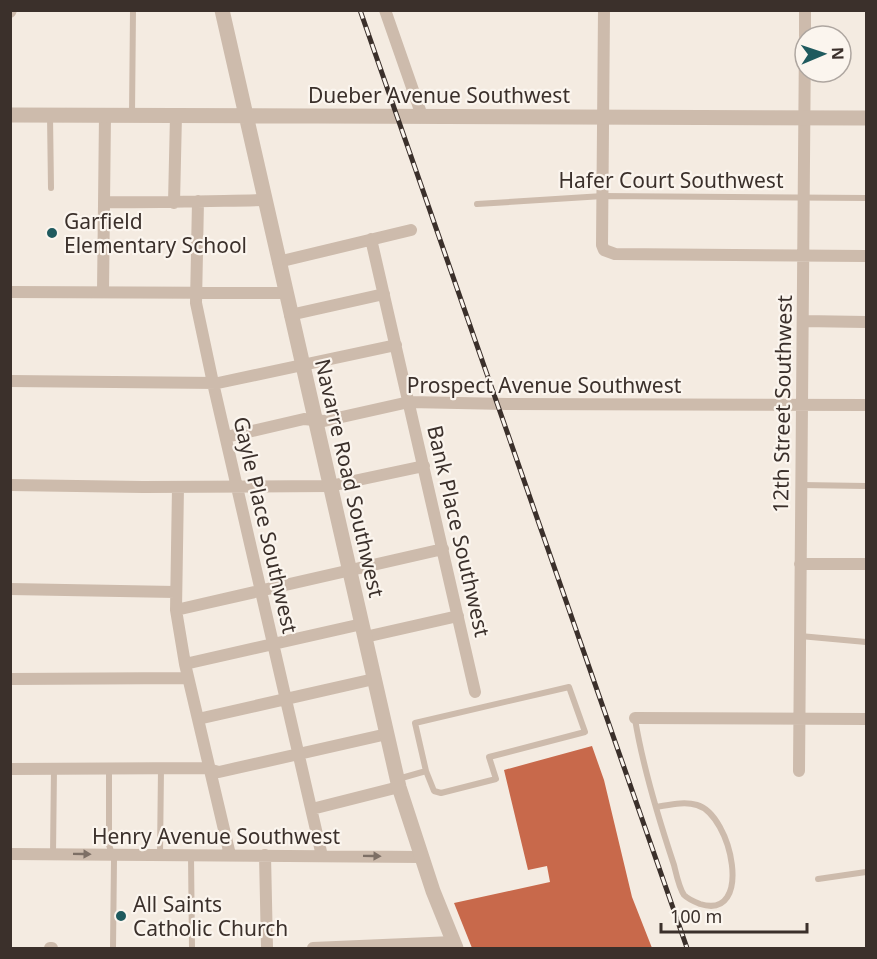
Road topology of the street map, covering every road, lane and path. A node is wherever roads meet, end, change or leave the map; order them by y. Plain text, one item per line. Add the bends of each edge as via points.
1 (133, 10) edge
2 (222, 10) edge
3 (385, 10) edge
4 (604, 10) edge
5 (804, 84) edge
6 (10, 114) edge
7 (50, 115) junction
8 (105, 115) junction
9 (132, 115) junction
10 (176, 115) junction
11 (245, 116) junction
12 (422, 116) junction
13 (603, 117) junction
14 (804, 118) junction
15 (867, 118) edge
16 (51, 188) dead end
17 (603, 196) junction
18 (867, 198) edge
19 (804, 199) junction
20 (264, 200) junction
21 (198, 201) junction
22 (105, 202) junction
23 (174, 203) junction
24 (477, 204) dead end
25 (411, 230) dead end
26 (371, 240) junction
27 (803, 255) junction
28 (867, 256) edge
29 (278, 262) junction
30 (10, 292) edge
31 (103, 292) junction
32 (196, 293) junction
33 (285, 293) junction
34 (384, 294) junction
35 (290, 315) junction
36 (803, 321) junction
37 (867, 322) edge
38 (396, 345) junction
39 (302, 366) junction
40 (10, 381) edge
41 (213, 383) junction
42 (409, 402) junction
43 (802, 405) junction
44 (867, 405) edge
45 (314, 420) junction
46 (226, 437) junction
47 (424, 466) junction
48 (10, 484) edge
49 (330, 486) junction
50 (801, 486) junction
51 (867, 486) edge
52 (178, 487) junction
53 (238, 487) junction
54 (443, 549) junction
55 (800, 564) junction
56 (867, 564) edge
57 (349, 570) junction
58 (10, 589) edge
59 (261, 590) junction
60 (175, 592) junction
61 (176, 610) junction
62 (458, 616) junction
63 (363, 631) junction
64 (800, 636) junction
65 (867, 642) edge
66 (274, 645) junction
67 (185, 664) junction
68 (188, 678) junction
69 (10, 679) edge
70 (374, 679) junction
71 (475, 692) dead end
72 (287, 700) junction
73 (634, 718) joint
74 (198, 719) junction
75 (799, 719) junction
76 (867, 719) edge
77 (387, 734) junction
78 (300, 754) junction
79 (54, 768) junction
80 (10, 769) edge
81 (109, 769) junction
82 (161, 769) junction
83 (211, 770) junction
84 (426, 771) junction
85 (799, 771) dead end
86 (398, 783) junction
87 (656, 807) junction
88 (312, 809) junction
89 (10, 854) edge
90 (53, 854) junction
91 (112, 854) junction
92 (160, 854) junction
93 (191, 855) junction
94 (230, 855) junction
95 (265, 855) junction
96 (322, 856) junction
97 (421, 857) junction
98 (867, 872) edge
99 (818, 879) dead end
100 (454, 945) edge
101 (113, 948) edge
102 (192, 948) edge
103 (267, 948) edge
104 (313, 948) edge

1 - 9 lane
2 - 11 street, Navarre Road Southwest
3 - 12 street
4 - 13 street
5 - 14 street, 12th Street Southwest
6 - 7 street, Dueber Avenue Southwest
7 - 8 street, Dueber Avenue Southwest
7 - 16 lane
8 - 9 street, Dueber Avenue Southwest
8 - 22 street
9 - 10 street, Dueber Avenue Southwest
10 - 11 street, Dueber Avenue Southwest
10 - 23 street
11 - 12 street, Dueber Avenue Southwest
11 - 20 street, Navarre Road Southwest
12 - 13 street, Dueber Avenue Southwest
13 - 14 street, Dueber Avenue Southwest
13 - 17 street
14 - 15 street, Dueber Avenue Southwest
14 - 19 street, 12th Street Southwest
17 - 19 lane, Hafer Court Southwest
17 - 24 lane, Hafer Court Southwest
17 - 27 street via 602,245 607,253
18 - 19 lane, Hafer Court Southwest
19 - 27 street, 12th Street Southwest
20 - 21 street
20 - 29 street, Navarre Road Southwest
21 - 23 street
21 - 32 street, Gayle Place Southwest
22 - 23 street
22 - 31 street
25 - 26 street
26 - 29 street
26 - 34 street, Bank Place Southwest
27 - 28 street
27 - 36 street, 12th Street Southwest
29 - 33 street, Navarre Road Southwest
30 - 31 street
31 - 32 street
32 - 33 street
32 - 41 street, Gayle Place Southwest
33 - 35 street, Navarre Road Southwest
34 - 35 street
34 - 38 street, Bank Place Southwest
35 - 39 street, Navarre Road Southwest
36 - 37 street
36 - 43 street, 12th Street Southwest
38 - 39 street
38 - 42 street, Bank Place Southwest
39 - 41 street
39 - 45 street, Navarre Road Southwest
40 - 41 street
41 - 46 street, Gayle Place Southwest
42 - 43 street, Prospect Avenue Southwest
42 - 45 street, Prospect Avenue Southwest
42 - 47 street, Bank Place Southwest
43 - 44 street, Prospect Avenue Southwest
43 - 50 street, 12th Street Southwest
45 - 46 street, Prospect Avenue Southwest
45 - 49 street, Navarre Road Southwest
46 - 53 street, Gayle Place Southwest
47 - 49 street
47 - 54 street, Bank Place Southwest
48 - 52 street
49 - 53 street
49 - 57 street, Navarre Road Southwest
50 - 51 lane
50 - 55 street, 12th Street Southwest
52 - 53 street
52 - 60 street
53 - 59 street, Gayle Place Southwest
54 - 57 street
54 - 62 street, Bank Place Southwest
55 - 56 street
55 - 64 street, 12th Street Southwest
57 - 59 street
57 - 63 street, Navarre Road Southwest
58 - 60 street
59 - 61 street
59 - 66 street, Gayle Place Southwest
60 - 61 street
61 - 67 street
62 - 63 street
62 - 71 street, Bank Place Southwest
63 - 66 street
63 - 70 street, Navarre Road Southwest
64 - 65 lane
64 - 75 street, 12th Street Southwest
66 - 67 street
66 - 72 street, Gayle Place Southwest
67 - 68 street
68 - 69 street
68 - 74 street
70 - 72 street
70 - 77 street, Navarre Road Southwest
72 - 74 street
72 - 78 street, Gayle Place Southwest
73 - 75 street
73 - 87 lane
74 - 83 street
75 - 76 street
75 - 85 street, 12th Street Southwest
77 - 78 street
77 - 86 street, Navarre Road Southwest
78 - 83 street via 219,772
78 - 88 street, Gayle Place Southwest
79 - 80 street
79 - 81 street
79 - 90 lane
81 - 82 street
81 - 91 lane
82 - 83 street
82 - 92 lane
83 - 94 street
84 - 84 lane via 415,723 568,687 585,732 489,757 496,779 441,793 434,791
84 - 86 lane
86 - 88 street
86 - 97 street, Navarre Road Southwest
87 - 87 lane via 685,896 707,906 725,901 732,886 732,867 727,839 714,818 697,805
88 - 96 street, Gayle Place Southwest
89 - 90 street, Henry Avenue Southwest
90 -> 91 street, Henry Avenue Southwest
91 - 92 street, Henry Avenue Southwest
91 - 101 lane
92 - 93 street, Henry Avenue Southwest
93 - 94 street, Henry Avenue Southwest
93 - 102 lane
94 - 95 street, Henry Avenue Southwest
95 - 96 street, Henry Avenue Southwest
95 - 103 street
96 -> 97 street, Henry Avenue Southwest
97 - 100 street, Navarre Road Southwest
98 - 99 lane
100 - 104 street

